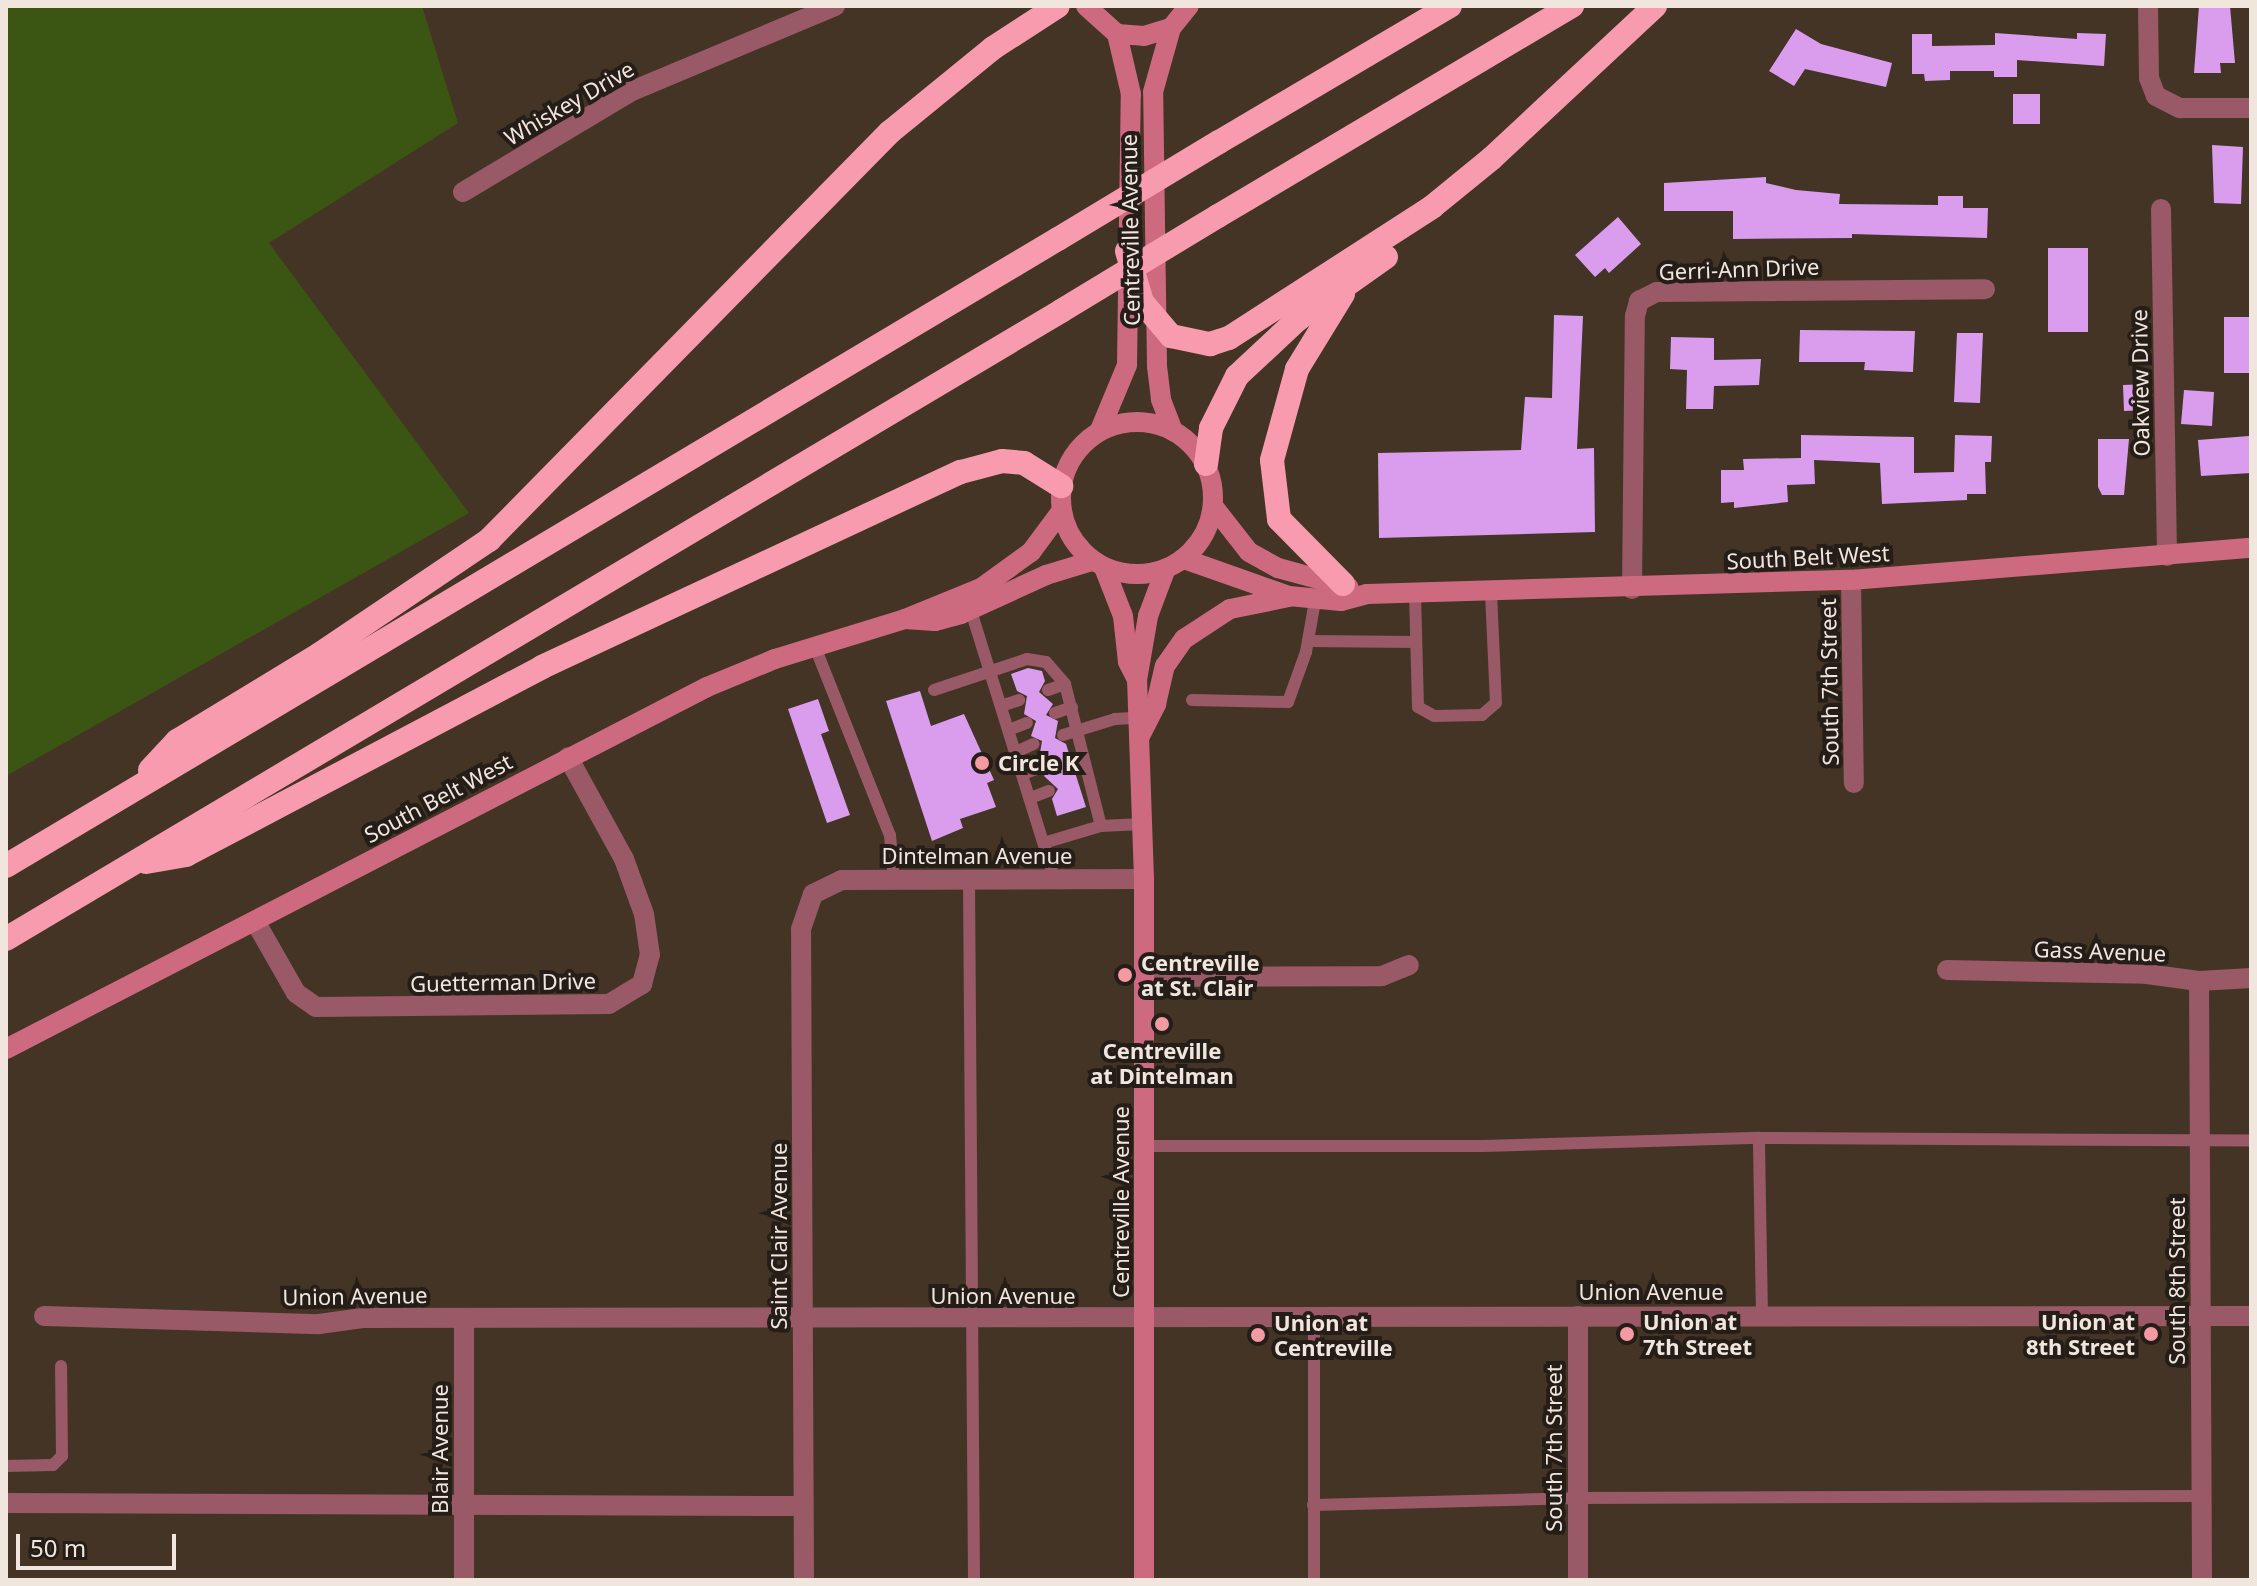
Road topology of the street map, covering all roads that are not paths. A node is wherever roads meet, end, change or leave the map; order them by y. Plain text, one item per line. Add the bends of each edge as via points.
1 (835, 6) edge
2 (1058, 6) edge
3 (1086, 6) edge
4 (1189, 6) edge
5 (1450, 6) edge
6 (1572, 6) edge
7 (1655, 6) edge
8 (2148, 6) edge
9 (1171, 28) junction
10 (1117, 34) junction
11 (2251, 108) edge
12 (463, 192) dead end
13 (1432, 207) junction
14 (2161, 209) dead end
15 (1127, 251) junction
16 (1352, 281) junction
17 (1985, 289) dead end
18 (1155, 323) junction
19 (1100, 430) junction
20 (1173, 431) junction
21 (1206, 464) junction
22 (1061, 486) junction
23 (1213, 506) junction
24 (1060, 513) junction
25 (2251, 548) edge
26 (2167, 556) junction
27 (1175, 564) junction
28 (1099, 565) junction
29 (1851, 580) junction
30 (1325, 588) junction
31 (1632, 589) junction
32 (1491, 592) junction
33 (1415, 593) junction
34 (1367, 594) junction
35 (1289, 596) junction
36 (971, 611) junction
37 (905, 619) junction
38 (1308, 641) junction
39 (1416, 642) junction
40 (815, 647) junction
41 (991, 669) junction
42 (1137, 680) junction
43 (1065, 684) junction
44 (934, 690) dead end
45 (1048, 690) dead end
46 (1019, 700) dead end
47 (1192, 700) dead end
48 (1004, 705) junction
49 (1072, 707) junction
50 (1055, 713) dead end
51 (1137, 718) junction
52 (1027, 723) dead end
53 (1011, 729) junction
54 (1079, 730) junction
55 (1063, 735) dead end
56 (1138, 739) junction
57 (1034, 744) dead end
58 (1018, 751) junction
59 (1085, 754) junction
60 (568, 757) junction
61 (1070, 758) dead end
62 (1042, 767) dead end
63 (1025, 773) junction
64 (1854, 783) dead end
65 (1049, 791) dead end
66 (129, 792) junction
67 (1033, 797) junction
68 (1142, 824) junction
69 (1101, 826) junction
70 (1047, 842) junction
71 (132, 864) junction
72 (6, 866) edge
73 (1144, 879) junction
74 (1055, 880) junction
75 (894, 881) junction
76 (969, 881) junction
77 (813, 894) joint
78 (255, 921) junction
79 (6, 939) edge
80 (1409, 965) dead end
81 (1947, 970) dead end
82 (1144, 977) junction
83 (2251, 978) edge
84 (2199, 981) junction
85 (6, 1049) edge
86 (1759, 1138) junction
87 (2200, 1139) junction
88 (2251, 1141) edge
89 (1144, 1146) junction
90 (44, 1316) dead end
91 (1578, 1316) junction
92 (1762, 1316) junction
93 (2201, 1316) junction
94 (2251, 1316) edge
95 (464, 1318) junction
96 (1314, 1319) junction
97 (803, 1320) junction
98 (976, 1320) junction
99 (1145, 1320) junction
100 (61, 1366) dead end
101 (6, 1466) edge
102 (2202, 1496) junction
103 (1579, 1498) junction
104 (6, 1503) edge
105 (1313, 1505) junction
106 (464, 1506) junction
107 (803, 1506) junction
108 (464, 1580) edge
109 (804, 1580) edge
110 (974, 1580) edge
111 (1144, 1580) edge
112 (1314, 1580) edge
113 (1578, 1580) edge
114 (2202, 1580) edge

1 - 12 street, Whiskey Drive via 632,91
2 - 66 highway via 993,48 890,132 489,540 346,638 177,741
3 - 10 main road
4 - 9 main road, Centreville Avenue
5 - 66 highway, bridge
6 - 71 highway, bridge
7 - 13 highway
8 - 11 street via 2149,78 2156,96 2180,108
9 - 10 main road via 1144,36
9 - 18 main road, Centreville Avenue via 1153,92
10 - 15 main road, Centreville Avenue via 1131,94
13 - 16 highway via 1399,248
13 - 18 highway via 1229,338 1195,343 1171,336
14 - 26 street, Oakview Drive
15 - 18 highway via 1142,302
15 - 19 main road, Centreville Avenue via 1127,365
16 - 21 highway via 1297,320 1237,376 1211,428
16 - 30 highway via 1297,369 1272,460 1279,519
17 - 31 street, Gerri-Ann Drive via 1657,292 1639,301
18 - 20 main road, Centreville Avenue via 1161,399
19 - 20 main road via 1149,423
19 - 22 main road via 1076,452
20 - 21 main road
21 - 23 main road, South Belt West
22 - 24 main road
22 - 71 highway via 1024,463 1002,461 961,472 542,667 186,855
23 - 27 main road via 1204,534
23 - 30 main road, South Belt West via 1249,552
24 - 28 main road via 1073,539
24 - 37 main road, South Belt West via 1031,552 1004,573
25 - 26 main road, South Belt West
26 - 29 main road, South Belt West
27 - 28 main road, South Belt West via 1133,575
27 - 35 main road, South Belt West
27 - 42 main road, Centreville Avenue via 1148,616
28 - 36 main road, South Belt West via 1046,575
28 - 42 main road, Centreville Avenue via 1123,616 1128,662
29 - 31 main road, South Belt West
29 - 64 street, South 7th Street
30 - 34 main road, South Belt West
30 - 34 main road, South Belt West
30 - 35 main road, South Belt West
30 - 38 lane
31 - 32 main road, South Belt West
32 - 33 main road, South Belt West
32 - 39 lane via 1496,703 1482,715 1434,716 1418,707
33 - 34 main road, South Belt West
33 - 39 lane
35 - 56 main road via 1230,609 1184,639 1165,666 1156,704
36 - 37 main road, South Belt West via 935,621
36 - 41 lane
37 - 40 main road, South Belt West
38 - 39 lane
38 - 47 lane via 1288,702
40 - 60 main road, South Belt West via 707,687
40 - 75 lane via 890,835
41 - 43 lane via 1036,657
41 - 44 lane
41 - 48 lane
42 - 51 main road, Centreville Avenue
43 - 45 lane
43 - 49 lane
46 - 48 lane
48 - 53 lane
49 - 50 lane
49 - 54 lane
51 - 54 lane
51 - 56 main road, Centreville Avenue
52 - 53 lane
53 - 58 lane
54 - 55 lane
54 - 59 lane
56 - 68 main road, Centreville Avenue
57 - 58 lane
58 - 63 lane
59 - 61 lane
59 - 69 lane via 1084,780
60 - 78 main road, South Belt West
60 - 78 street, Guetterman Drive via 624,859 644,914 650,955 642,984 609,1004 316,1007 296,993
62 - 63 lane
63 - 67 lane
65 - 67 lane
66 - 72 highway
67 - 70 lane
68 - 69 lane
68 - 73 main road, Centreville Avenue
69 - 70 lane
70 - 74 lane
71 - 79 highway
73 - 74 street, Dintelman Avenue
73 - 82 main road, Centreville Avenue
74 - 76 street, Dintelman Avenue
75 - 76 street, Dintelman Avenue
75 - 77 street, Dintelman Avenue via 842,880
76 - 98 lane
77 - 97 street, Saint Clair Avenue via 801,929
78 - 85 main road, South Belt West
80 - 82 street via 1382,976
81 - 84 street, Gass Avenue via 2147,974
82 - 89 main road, Centreville Avenue
83 - 84 street, Gass Avenue
84 - 87 street, South 8th Street
86 - 87 lane
86 - 89 lane via 1483,1146
86 - 92 lane
87 - 88 lane
87 - 93 street, South 8th Street
89 - 99 main road, Centreville Avenue
90 - 95 street, Union Avenue via 319,1324
91 - 92 street, Union Avenue
91 - 96 street, Union Avenue
91 - 103 street, South 7th Street
92 - 93 street, Union Avenue
93 - 94 street, Union Avenue
93 - 102 street, South 8th Street
95 - 97 street, Union Avenue
95 - 106 street, Blair Avenue
96 - 99 street, Union Avenue
96 - 105 lane
97 - 98 street, Union Avenue
97 - 107 street, Saint Clair Avenue
98 - 99 street, Union Avenue
98 - 110 lane
99 - 111 main road, Centreville Avenue
100 - 101 lane via 62,1456 53,1465
102 - 103 lane
102 - 114 street, South 8th Street
103 - 105 lane
103 - 113 street, South 7th Street
104 - 106 street
105 - 112 lane
106 - 107 street
106 - 108 street, Blair Avenue
107 - 109 street, Saint Clair Avenue

